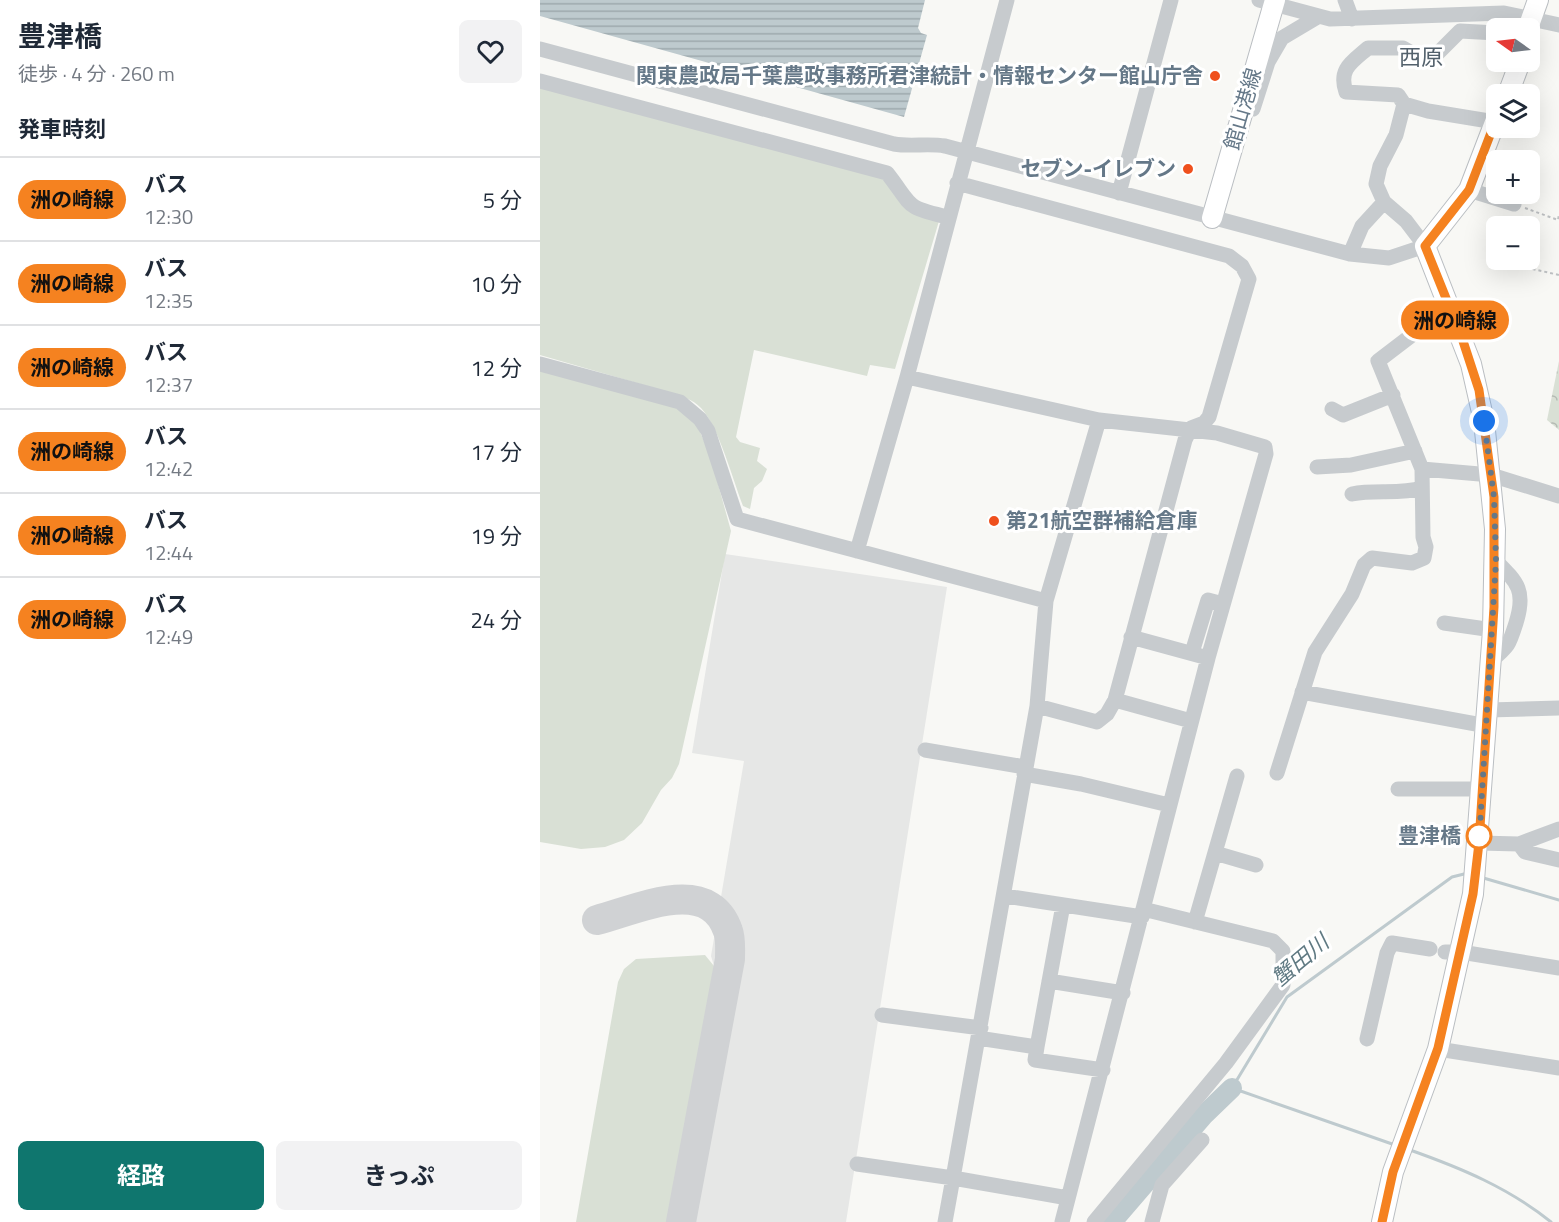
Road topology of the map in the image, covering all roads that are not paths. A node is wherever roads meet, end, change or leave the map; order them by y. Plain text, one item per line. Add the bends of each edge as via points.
1 (1007, 0) edge
2 (1171, 0) edge
3 (1345, 0) edge
4 (1269, 1) edge
5 (1319, 16) junction
6 (1518, 18) edge
7 (1352, 19) junction
8 (1540, 22) edge
9 (1559, 25) edge
10 (1486, 32) edge
11 (540, 49) edge
12 (540, 81) edge
13 (1404, 104) junction
14 (1486, 119) edge
15 (1489, 138) edge
16 (965, 151) junction
17 (1225, 168) junction
18 (957, 183) junction
19 (1469, 190) junction
20 (1119, 194) junction
21 (1486, 195) edge
22 (1384, 202) junction
23 (948, 217) junction
24 (1212, 218) junction
25 (1425, 246) junction
26 (1350, 254) junction
27 (1450, 306) junction
28 (540, 364) edge
29 (907, 377) junction
30 (1393, 395) junction
31 (1332, 409) dead end
32 (1099, 420) junction
33 (1191, 428) junction
34 (1415, 451) junction
35 (1317, 467) dead end
36 (1422, 469) junction
37 (1491, 476) junction
38 (1422, 488) junction
39 (1352, 494) dead end
40 (1559, 496) edge
41 (857, 550) junction
42 (1496, 561) junction
43 (1046, 601) junction
44 (1223, 604) junction
45 (1444, 623) dead end
46 (1493, 630) junction
47 (1131, 637) junction
48 (1194, 646) dead end
49 (1208, 658) junction
50 (1491, 661) junction
51 (1302, 692) junction
52 (1115, 700) junction
53 (1036, 706) junction
54 (1559, 708) edge
55 (1488, 718) junction
56 (1191, 721) junction
57 (925, 750) dead end
58 (1025, 770) junction
59 (1276, 773) dead end
60 (1237, 776) dead end
61 (1398, 789) dead end
62 (1481, 789) junction
63 (1169, 806) junction
64 (1559, 830) edge
65 (1479, 843) junction
66 (1519, 844) junction
67 (1215, 853) junction
68 (1559, 860) edge
69 (1256, 865) dead end
70 (1005, 896) junction
71 (1063, 905) junction
72 (1142, 913) junction
73 (1195, 922) junction
74 (1446, 951) junction
75 (1559, 968) edge
76 (1049, 981) junction
77 (1123, 993) junction
78 (882, 1015) dead end
79 (979, 1033) junction
80 (1367, 1039) dead end
81 (1037, 1047) junction
82 (1438, 1048) junction
83 (1559, 1068) edge
84 (1103, 1070) junction
85 (1202, 1140) dead end
86 (857, 1164) dead end
87 (953, 1178) junction
88 (1068, 1198) junction
89 (945, 1222) edge
90 (1062, 1222) edge
91 (1094, 1222) edge
92 (1152, 1222) edge
93 (1382, 1222) edge

1 - 16 street
2 - 20 street
3 - 7 street
4 - 5 street
4 - 17 main road, 館山港線
5 - 7 street
5 - 17 street via 1282,38 1268,62 1241,144
6 - 7 street via 1504,13
8 - 9 street
10 - 13 street via 1460,31 1434,57 1424,60 1403,48 1368,48 1344,69 1346,92 1398,95
11 - 16 street via 894,144 934,144
12 - 23 street via 886,173 907,203
13 - 14 street
13 - 22 street via 1376,184
15 - 19 main road
16 - 18 street
16 - 20 street
17 - 24 main road, 館山港線
18 - 23 street
18 - 33 street via 1229,256 1242,266 1248,279 1221,381 1209,417
19 - 21 street
19 - 25 main road
20 - 24 street
22 - 25 street via 1406,221
22 - 26 street via 1362,226
23 - 29 street
24 - 26 street
25 - 26 street via 1389,258
25 - 27 main road
27 - 30 street via 1378,361
27 - 37 main road via 1479,390
28 - 41 street via 680,402 708,431 737,519
29 - 32 street
29 - 41 street
30 - 31 street via 1342,415
30 - 34 street
32 - 33 street
32 - 43 street
33 - 44 street via 1265,447
33 - 47 street via 1174,475
34 - 35 street via 1351,465
34 - 36 street
36 - 37 street
36 - 38 street
37 - 40 street
37 - 42 main road
38 - 39 street
38 - 51 street via 1424,558 1412,563 1372,558 1364,565 1352,594 1315,652
41 - 43 street
42 - 46 main road
42 - 50 street via 1512,578 1522,605 1509,646
43 - 53 street
44 - 48 street via 1208,600
44 - 49 street
45 - 46 street
46 - 50 main road
47 - 49 street
47 - 52 street
49 - 56 street
50 - 55 main road
51 - 55 street
51 - 59 street
52 - 53 street via 1098,722
52 - 56 street
53 - 58 street
54 - 55 street
55 - 62 main road
56 - 63 street
57 - 58 street
58 - 63 street
58 - 70 street
60 - 67 street
61 - 62 street
62 - 65 main road
63 - 72 street
64 - 66 street
65 - 66 street
65 - 74 main road via 1475,873
66 - 68 street via 1525,852
67 - 69 street
67 - 73 street
70 - 71 street
70 - 79 street
71 - 72 street
71 - 76 street
72 - 73 street
72 - 77 street
73 - 91 street via 1273,941 1283,951 1283,985 1226,1063
74 - 75 street
74 - 80 street via 1392,942
74 - 82 main road
76 - 77 street
76 - 81 street
77 - 84 street
78 - 79 street
79 - 81 street
79 - 87 street
81 - 84 street via 1035,1060
82 - 83 street
82 - 93 main road via 1397,1158
84 - 88 street
85 - 92 street via 1162,1185
86 - 87 street
87 - 88 street
87 - 89 street
88 - 90 street

